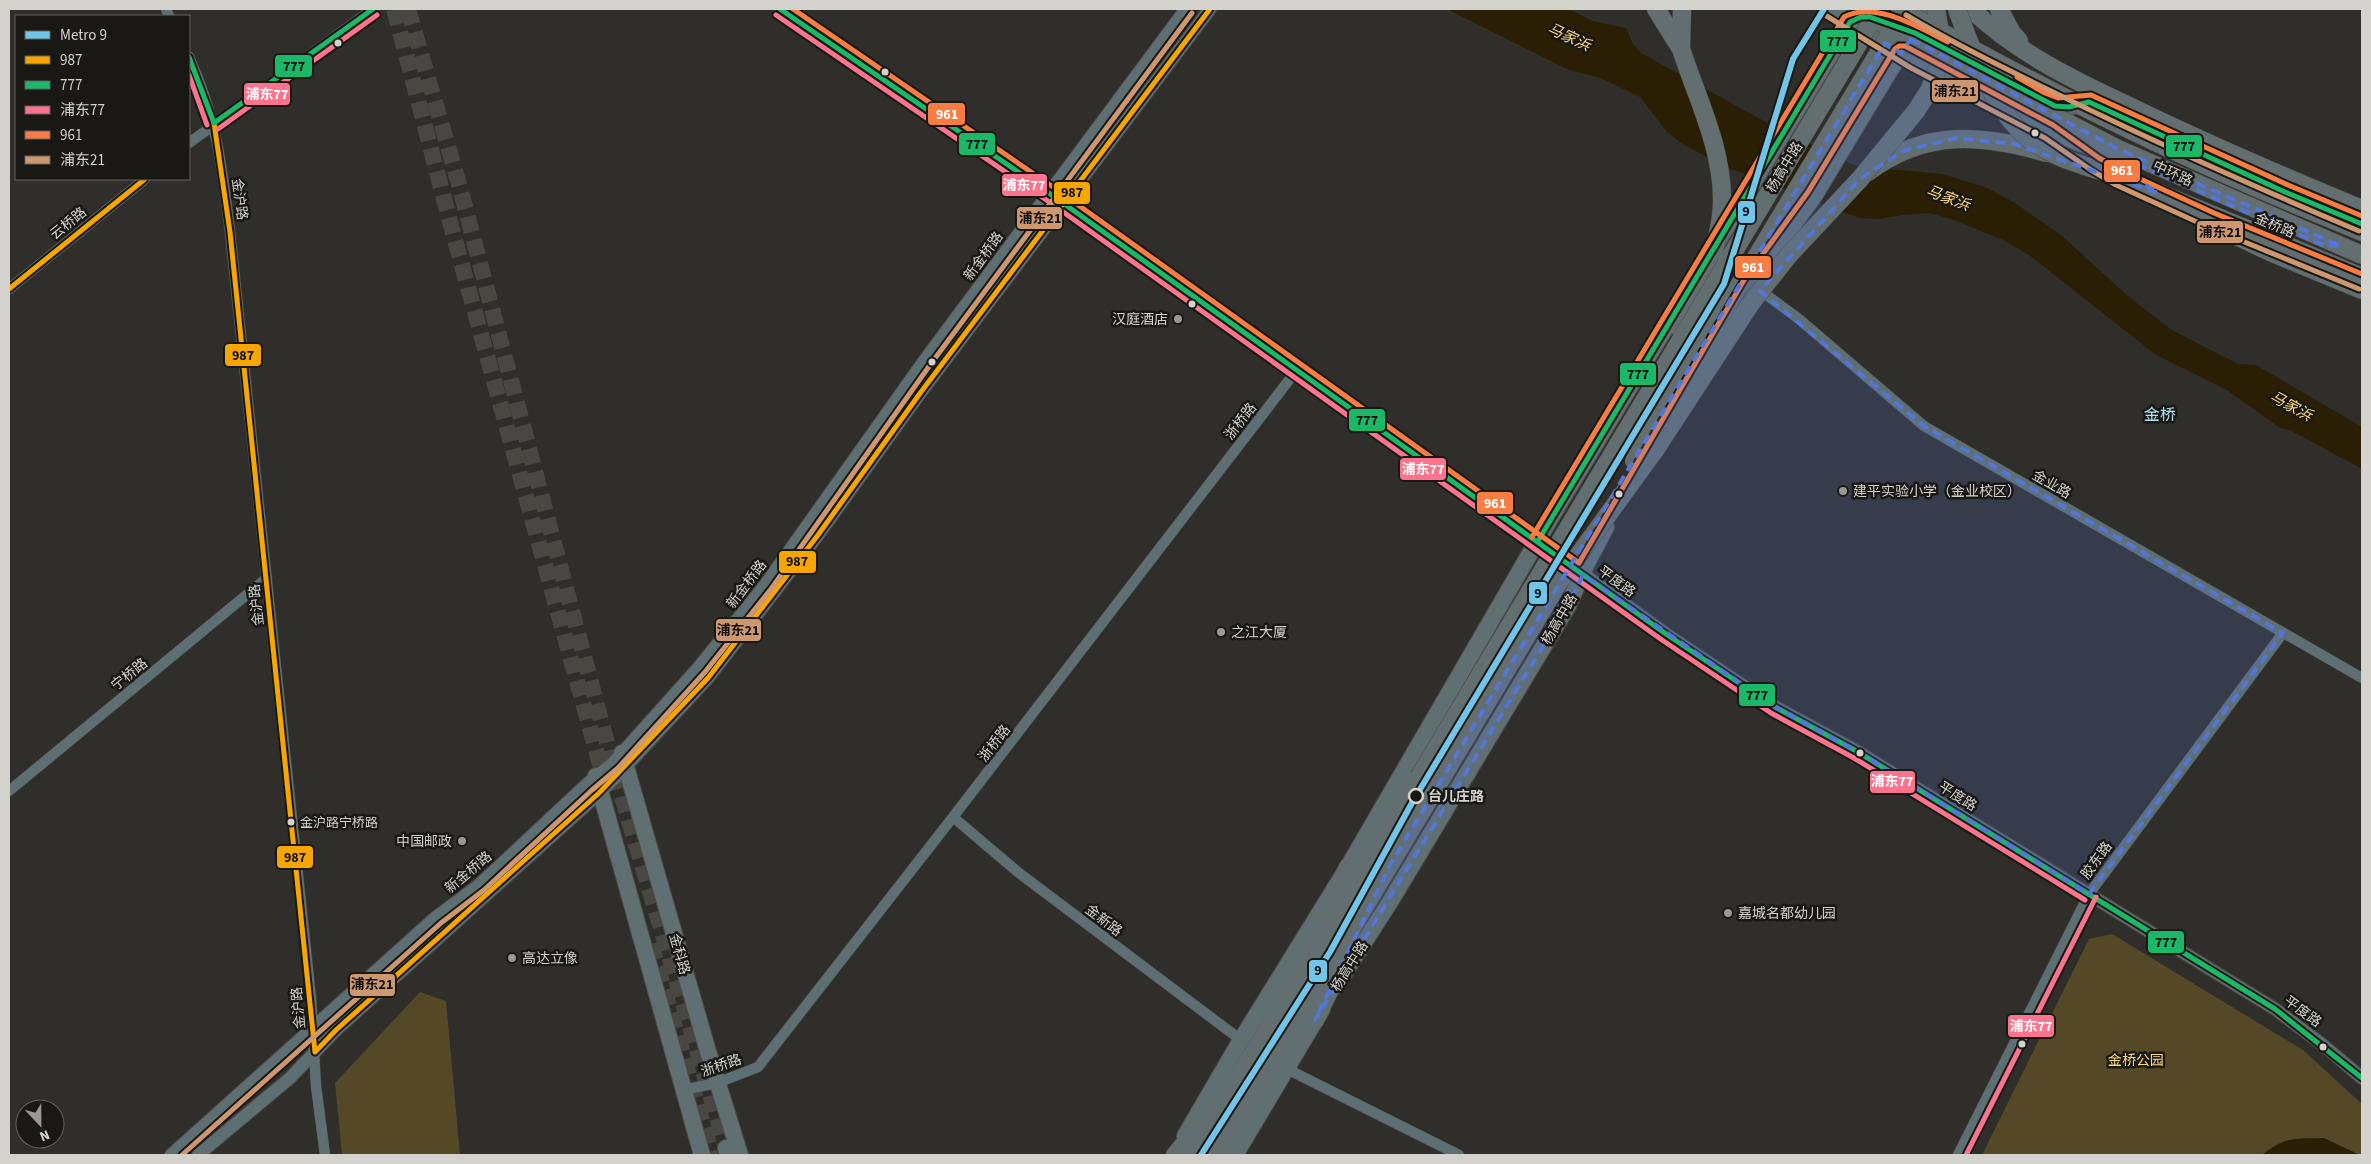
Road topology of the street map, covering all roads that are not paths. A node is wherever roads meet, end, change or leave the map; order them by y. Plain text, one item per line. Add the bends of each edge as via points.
1 (373, 9) edge
2 (780, 9) edge
3 (1186, 9) edge
4 (1210, 9) edge
5 (1656, 9) edge
6 (1682, 9) edge
7 (1829, 9) edge
8 (1874, 9) edge
9 (1879, 9) edge
10 (1900, 9) edge
11 (1905, 9) edge
12 (1910, 9) edge
13 (1957, 9) edge
14 (1971, 9) edge
15 (1999, 9) edge
16 (1931, 12) edge
17 (1855, 13) edge
18 (1915, 33) junction
19 (1681, 49) junction
20 (2028, 51) junction
21 (1902, 53) junction
22 (190, 59) edge
23 (2089, 102) junction
24 (2043, 110) junction
25 (214, 123) junction
26 (2049, 132) junction
27 (190, 142) edge
28 (2050, 153) junction
29 (1860, 179) junction
30 (144, 180) edge
31 (1049, 193) junction
32 (1062, 204) junction
33 (2362, 209) edge
34 (2309, 210) junction
35 (2362, 225) edge
36 (2362, 232) edge
37 (2326, 246) junction
38 (2362, 247) edge
39 (2362, 255) edge
40 (2362, 261) edge
41 (2362, 277) edge
42 (2362, 282) edge
43 (1750, 284) junction
44 (9, 289) edge
45 (2362, 290) edge
46 (1296, 371) junction
47 (1589, 492) junction
48 (1538, 541) junction
49 (1583, 575) junction
50 (267, 578) junction
51 (1559, 582) junction
52 (2283, 633) junction
53 (2362, 678) edge
54 (624, 759) junction
55 (596, 776) junction
56 (9, 791) edge
57 (599, 793) junction
58 (954, 818) junction
59 (1390, 865) junction
60 (1348, 867) junction
61 (2089, 894) junction
62 (1291, 990) junction
63 (1315, 1020) junction
64 (314, 1028) junction
65 (1241, 1040) junction
66 (315, 1052) junction
67 (1291, 1072) junction
68 (2362, 1078) edge
69 (717, 1082) junction
70 (1235, 1084) junction
71 (683, 1090) junction
72 (1194, 1152) edge
73 (731, 1153) edge
74 (172, 1155) edge
75 (198, 1155) edge
76 (324, 1155) edge
77 (702, 1155) edge
78 (1174, 1155) edge
79 (1216, 1155) edge
80 (1235, 1155) edge
81 (1459, 1155) edge
82 (1958, 1155) edge

1 - 25 street
2 - 31 street
3 - 31 street, 新金桥路
4 - 32 street, 新金桥路
5 - 19 highway
6 - 19 highway
7 - 17 main road, 金桥路
8 - 16 main road via 1916,22
9 - 47 highway, 杨高中路, bridge
10 - 34 highway, 中环路, bridge via 1994,62 2127,129
11 - 51 highway, 杨高中路, bridge
12 - 16 main road
13 - 28 highway, bridge via 1987,85 2021,131
14 - 20 highway
15 - 20 highway
16 - 18 main road, 杨高中路
16 - 23 main road
16 - 29 highway, bridge via 1940,32 1940,61 1930,89
17 - 18 main road
17 - 21 main road, 金桥路
17 - 24 highway, 中环路, bridge
17 - 48 main road, 杨高中路
18 - 21 main road, 杨高中路
18 - 23 main road via 2055,106 2069,108
19 - 47 highway, bridge via 1716,154 1722,202 1719,229 1703,280 1681,326
20 - 33 highway via 2068,76 2164,123
21 - 26 main road, 金桥路
21 - 43 main road, 杨高中路 via 1800,217
22 - 25 street, 金沪路
23 - 35 main road
24 - 39 highway, 中环路, bridge via 2118,149
24 - 45 highway, bridge via 2130,175 2205,221
25 - 27 street
25 - 50 street, 金沪路 via 230,232
26 - 37 main road, 金桥路 via 2126,159
26 - 42 main road, 金桥路 via 2120,178 2211,220
28 - 29 highway, bridge via 1982,138 1956,138 1903,151
28 - 41 highway, bridge via 2116,176
29 - 51 highway, bridge via 1789,255 1751,303 1655,450
30 - 44 street, 云桥路
31 - 32 street
31 - 54 street, 新金桥路 via 924,361 765,585
32 - 46 street
32 - 54 street, 新金桥路 via 818,535 708,678
34 - 35 highway
34 - 36 highway, 中环路
37 - 38 main road
37 - 40 main road, 金桥路
43 - 49 main road, 杨高中路 via 1624,496 1586,563
43 - 52 street, 金业路 via 1799,319 1924,426
46 - 48 street
46 - 58 street, 浙桥路
47 - 62 highway, 杨高中路, bridge
48 - 49 street, 平度路
48 - 60 main road, 杨高中路
49 - 61 street, 平度路 via 1775,708 1858,752
49 - 63 main road, 杨高中路 via 1569,604 1390,902
50 - 56 street, 宁桥路
50 - 64 street, 金沪路
51 - 59 highway, 杨高中路
52 - 53 street, 金业路
52 - 61 street, 胶东路
54 - 55 street, 新金桥路
54 - 57 street, 新金桥路
54 - 69 main road, 金科路
55 - 57 main road
55 - 64 street, 新金桥路 via 479,885 436,917
57 - 66 street, 新金桥路
57 - 71 main road
58 - 65 street, 金新路 via 1019,873
58 - 69 street, 浙桥路 via 758,1067
59 - 63 highway
59 - 79 highway, 杨高中路
60 - 62 highway
60 - 65 main road, 杨高中路
61 - 68 street, 平度路 via 2275,1009
61 - 82 street, 胶东路
62 - 70 highway, 杨高中路
63 - 67 main road, 杨高中路
64 - 66 street, 金沪路
64 - 74 street, 新金桥路
65 - 78 main road, 杨高中路
66 - 75 street, 新金桥路 via 290,1078
66 - 76 street, 金沪路
67 - 80 main road, 杨高中路
67 - 81 street
69 - 71 street, 浙桥路
69 - 73 main road, 金科路
70 - 72 highway, 杨高中路
70 - 78 highway
71 - 77 main road

